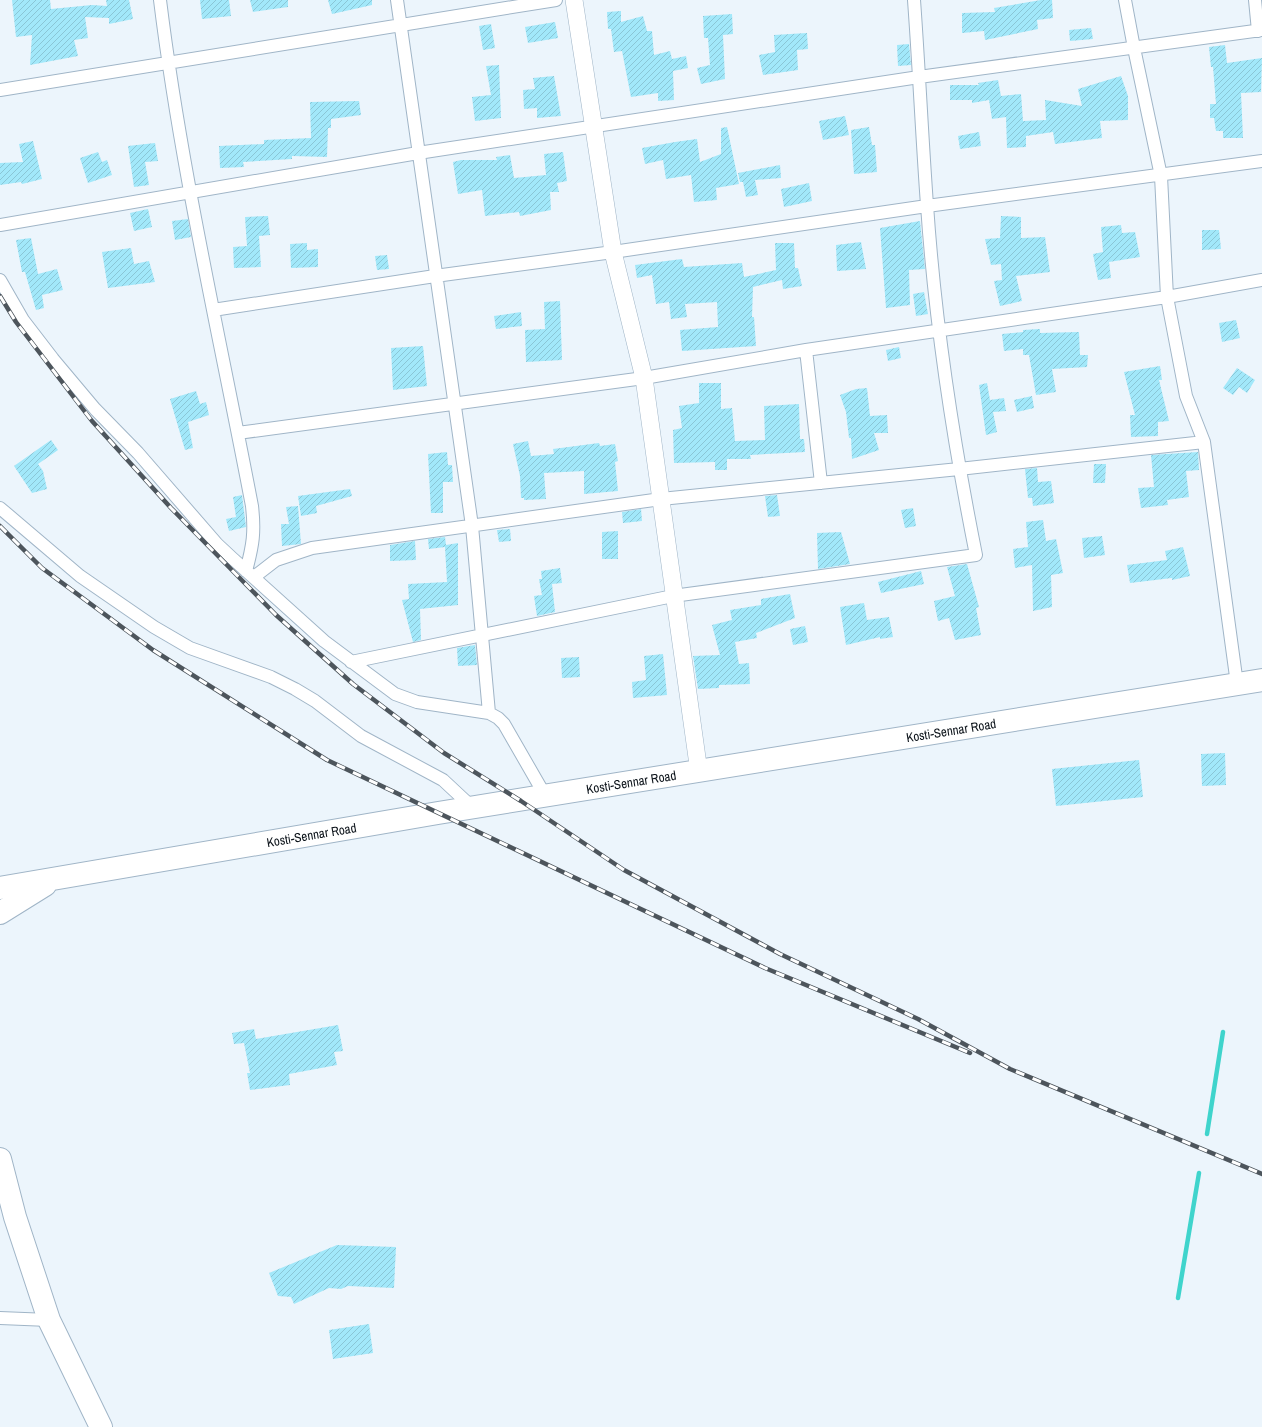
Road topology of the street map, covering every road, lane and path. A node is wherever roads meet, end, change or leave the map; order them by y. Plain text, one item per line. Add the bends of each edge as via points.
1 (160, 0) edge
2 (398, 0) edge
3 (556, 0) edge
4 (574, 0) edge
5 (914, 0) edge
6 (1125, 0) edge
7 (1255, 0) edge
8 (402, 25) junction
9 (1260, 31) edge
10 (1134, 48) junction
11 (168, 61) junction
12 (919, 77) junction
13 (0, 90) edge
14 (592, 127) junction
15 (418, 153) junction
16 (1262, 161) edge
17 (1161, 176) junction
18 (191, 192) junction
19 (927, 206) junction
20 (0, 225) edge
21 (613, 252) junction
22 (435, 276) junction
23 (0, 280) edge
24 (1262, 280) edge
25 (1166, 297) junction
26 (213, 310) junction
27 (939, 330) junction
28 (806, 350) junction
29 (644, 378) junction
30 (454, 403) junction
31 (238, 433) junction
32 (1204, 442) junction
33 (959, 469) junction
34 (821, 483) junction
35 (661, 499) junction
36 (0, 508) edge
37 (472, 526) junction
38 (250, 574) junction
39 (673, 596) junction
40 (480, 635) junction
41 (351, 662) junction
42 (1262, 680) edge
43 (1237, 684) junction
44 (489, 713) junction
45 (699, 772) junction
46 (546, 797) junction
47 (473, 808) junction
48 (56, 878) junction
49 (0, 888) edge
50 (0, 913) edge
51 (0, 1160) edge
52 (0, 1318) edge
53 (49, 1320) junction
54 (101, 1427) edge

1 - 11 street
2 - 8 street
3 - 8 street
4 - 14 street
5 - 12 street
6 - 10 street
7 - 9 street
8 - 11 street
8 - 15 street
9 - 10 street
10 - 12 street
10 - 17 street
11 - 13 street
11 - 18 street
12 - 14 street
12 - 19 street
14 - 15 street
14 - 21 street
15 - 18 street
15 - 22 street
16 - 17 street
17 - 19 street
17 - 25 street
18 - 20 street
18 - 26 street
19 - 21 street
19 - 27 street
21 - 22 street
21 - 29 street
22 - 26 street
22 - 30 street
23 - 38 street via 23,320 86,398 138,452 217,544
24 - 25 street
25 - 27 street
25 - 32 street via 1186,396
26 - 31 street
27 - 28 street
27 - 33 street
28 - 29 street
28 - 34 street
29 - 30 street
29 - 35 street
30 - 31 street
30 - 37 street
31 - 38 street via 254,524
32 - 33 street
32 - 43 street
33 - 34 street
33 - 39 street via 976,555
34 - 35 street
35 - 37 street
35 - 39 street
36 - 47 street via 80,576 154,627 190,648 295,689 361,736 443,780
37 - 38 street via 312,548 276,560
37 - 40 street
38 - 41 street
39 - 40 street
39 - 45 street
40 - 41 street
40 - 44 street
41 - 44 street via 395,694 417,702
42 - 43 highway, Kosti-Sennar Road
43 - 45 highway, Kosti-Sennar Road
44 - 46 street via 504,724
45 - 46 highway, Kosti-Sennar Road
46 - 47 highway, Kosti-Sennar Road
47 - 48 highway, Kosti-Sennar Road
48 - 49 highway, Kosti-Sennar Road
48 - 50 highway
51 - 53 highway via 15,1217
52 - 53 street
53 - 54 highway

